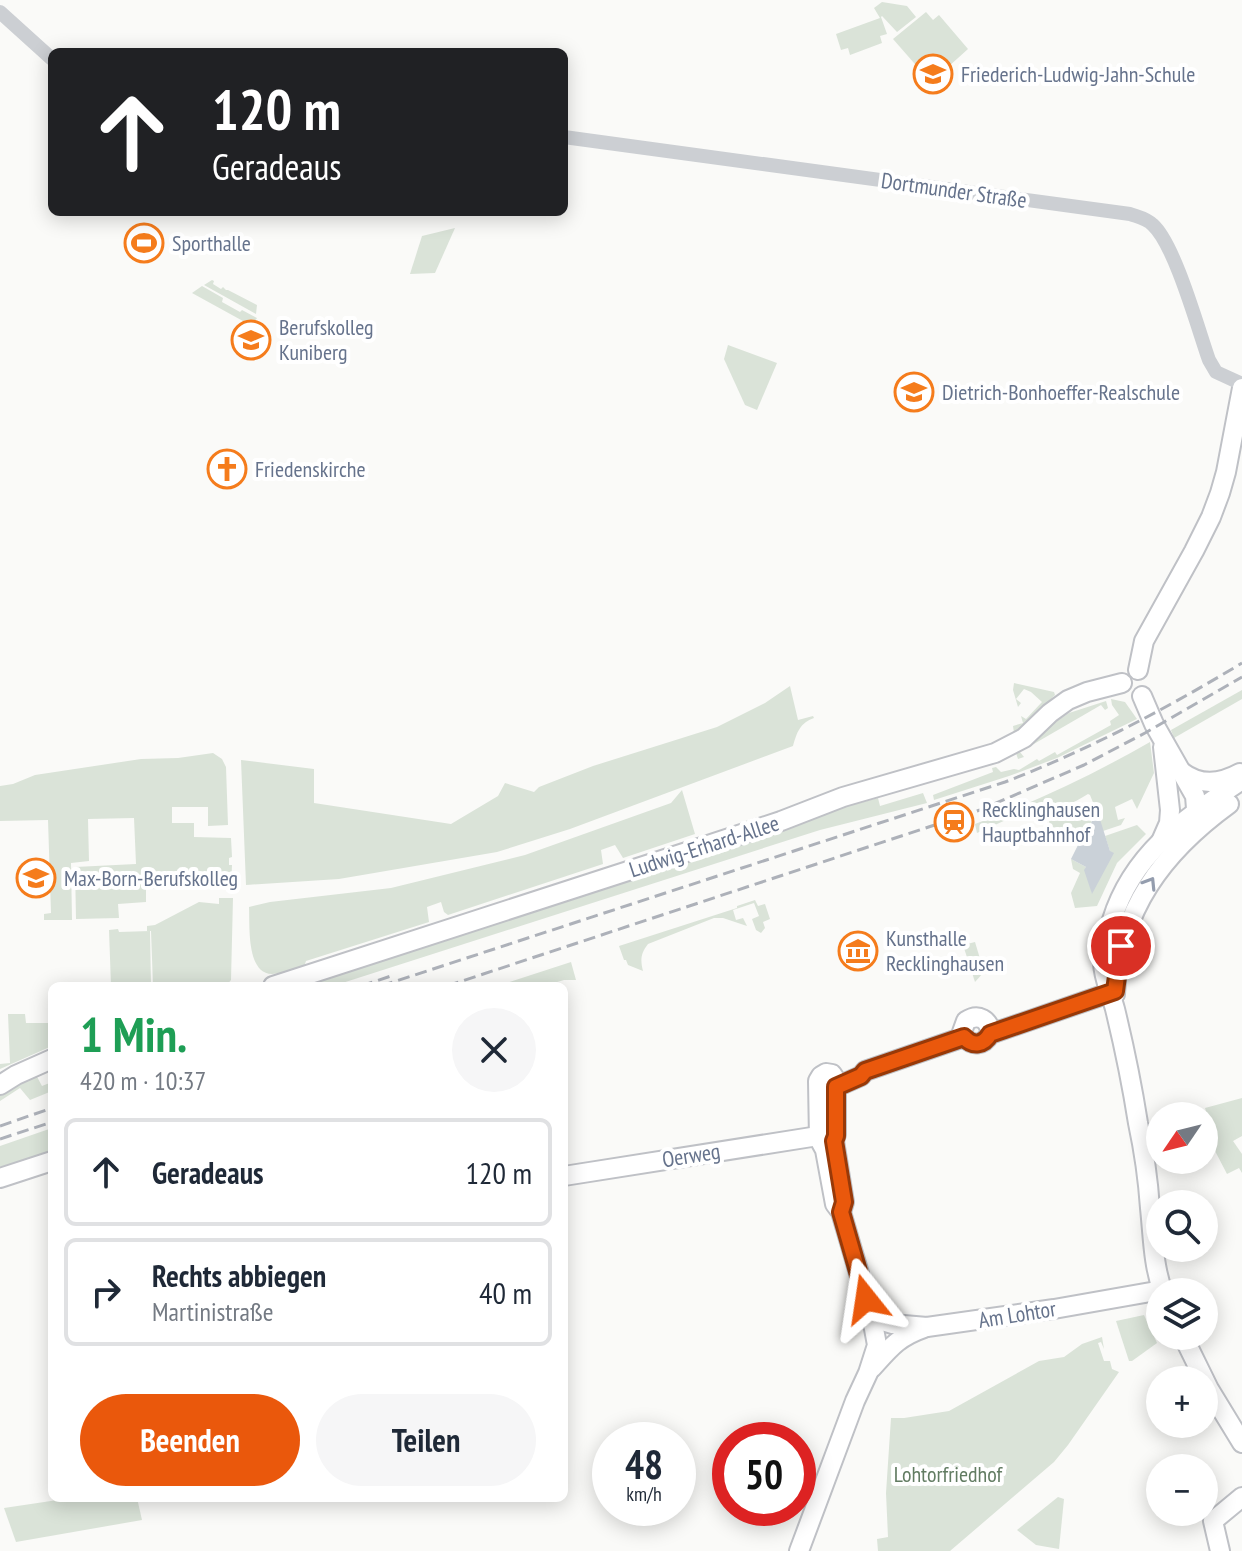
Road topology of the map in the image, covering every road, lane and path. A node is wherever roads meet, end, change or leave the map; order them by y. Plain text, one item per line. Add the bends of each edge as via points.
1 (0, 12) edge
2 (48, 55) edge
3 (568, 138) edge
4 (1242, 386) edge
5 (1138, 670) junction
6 (1122, 683) junction
7 (1142, 696) junction
8 (1161, 737) junction
9 (1181, 771) junction
10 (1242, 771) edge
11 (1242, 780) edge
12 (1242, 795) edge
13 (1203, 820) junction
14 (1162, 839) junction
15 (287, 982) edge
16 (1113, 992) junction
17 (48, 1061) edge
18 (0, 1085) edge
19 (825, 1140) junction
20 (48, 1162) edge
21 (568, 1175) edge
22 (0, 1178) edge
23 (1158, 1278) edge
24 (1146, 1294) edge
25 (872, 1318) junction
26 (927, 1327) junction
27 (1190, 1350) edge
28 (868, 1373) junction
29 (1242, 1443) edge
30 (1242, 1497) edge
31 (799, 1551) edge
32 (1220, 1551) edge

1 - 2 street
3 - 4 street, Dortmunder Straße via 1144,218 1172,258 1216,372
4 - 5 main road, Dortmunder Straße via 1220,493 1144,641
5 - 6 main road via 1127,673
5 - 7 main road via 1149,682
6 - 7 main road via 1128,695
6 - 15 main road, Ludwig-Erhard-Allee via 1063,703 1024,738 995,753 843,797
7 - 8 main road
8 - 9 main road
8 - 13 main road via 1181,793
8 - 14 main road via 1170,810
9 - 10 main road via 1211,782
9 - 13 main road
11 - 13 main road
12 - 13 main road
13 - 14 main road
16 -> 13 main road via 1135,906 1156,872
14 - 16 main road via 1117,902 1102,964
16 - 19 main road via 1072,993 989,1028 987,1039 978,1044 964,1037 865,1071 858,1068 835,1081 825,1073 819,1079
16 - 23 main road via 1139,1123
17 - 18 main road
19 - 21 main road, Oerweg
19 - 25 main road
20 - 22 main road
24 - 26 main road, Am Lohtor
25 - 26 main road, Am Lohtor
25 - 28 main road via 877,1345
26 - 28 main road via 895,1343
27 - 29 main road
28 - 31 main road
30 - 32 main road via 1213,1521

